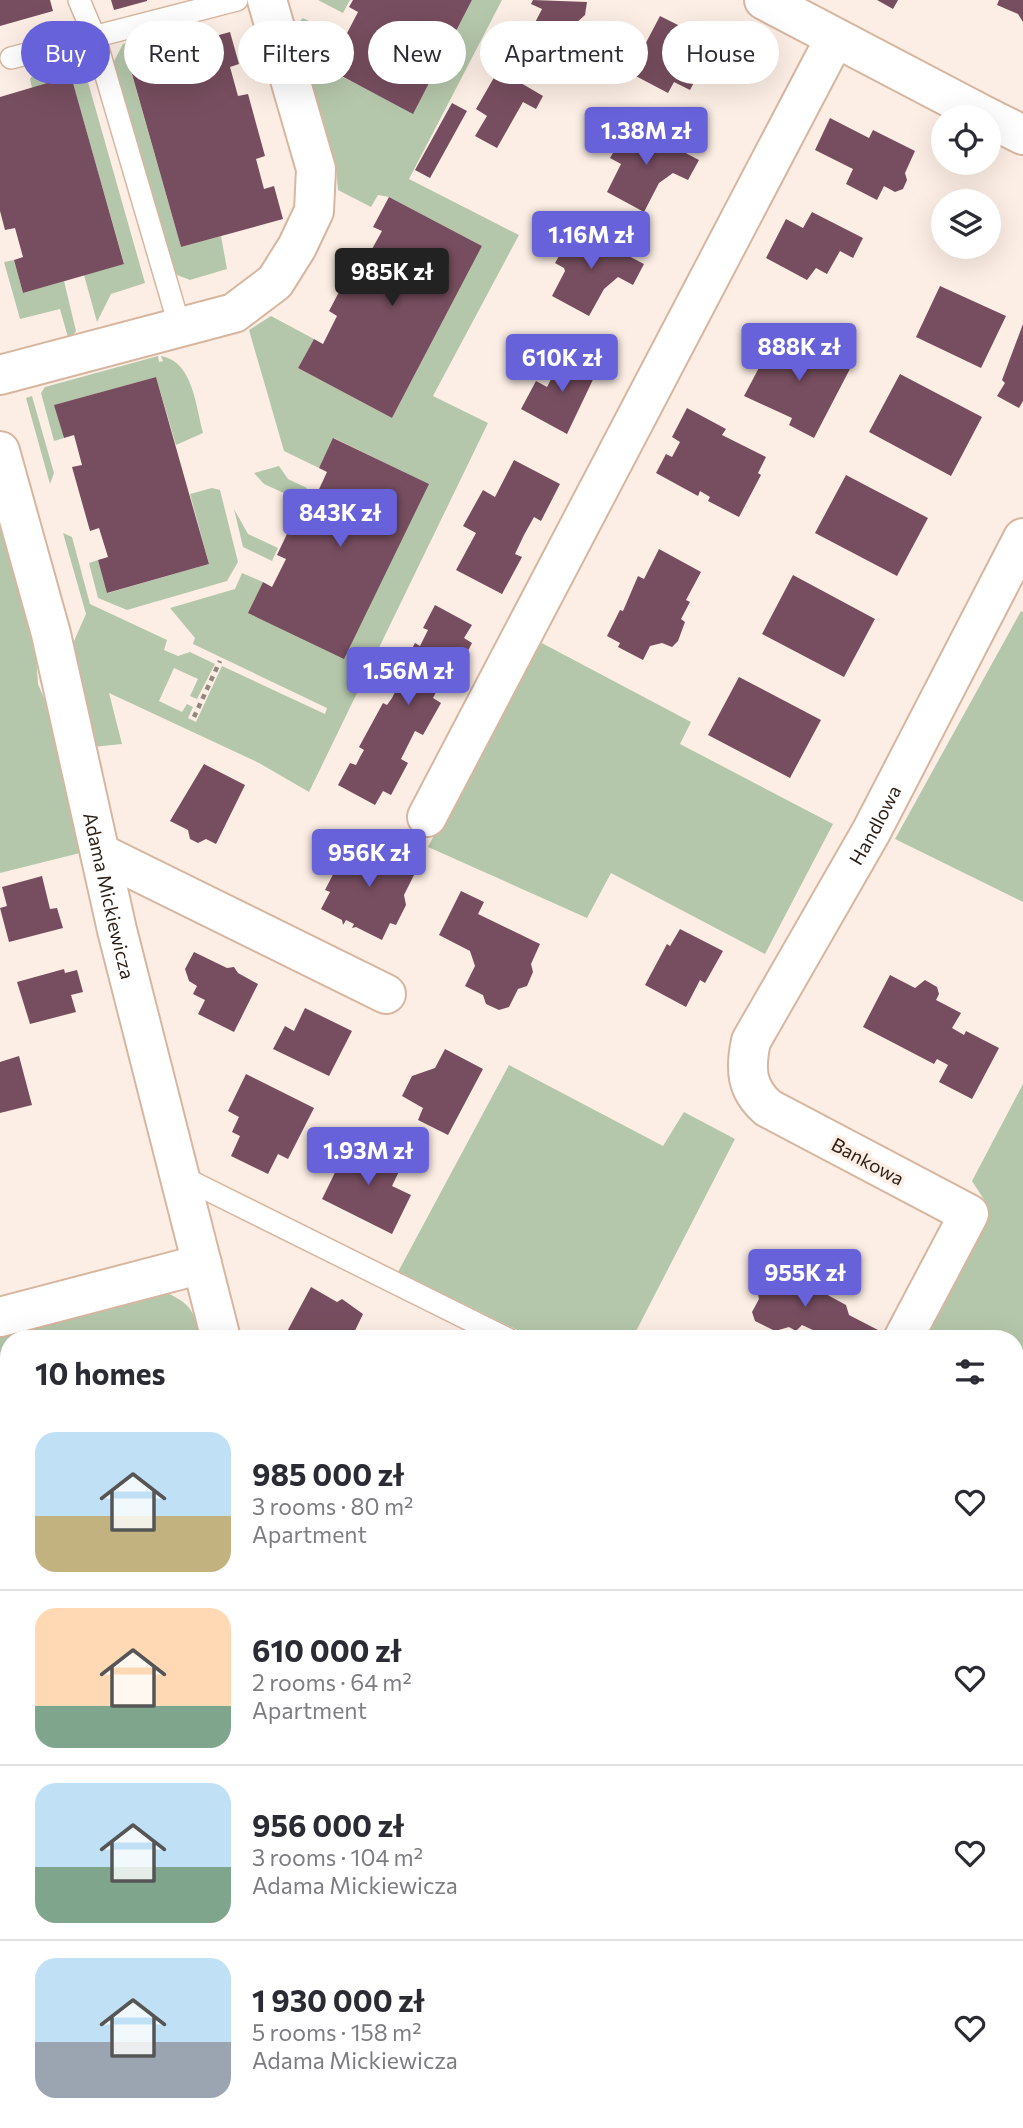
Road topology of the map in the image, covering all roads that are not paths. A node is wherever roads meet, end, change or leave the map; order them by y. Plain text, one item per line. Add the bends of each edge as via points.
1 (79, 0) edge
2 (237, 0) edge
3 (267, 0) edge
4 (764, 0) edge
5 (88, 21) edge
6 (110, 34) edge
7 (835, 38) junction
8 (21, 56) edge
9 (11, 58) dead end
10 (108, 84) edge
11 (963, 105) edge
12 (1001, 124) edge
13 (1023, 135) edge
14 (180, 328) junction
15 (0, 375) edge
16 (0, 451) edge
17 (1023, 538) edge
18 (427, 817) dead end
19 (100, 853) junction
20 (386, 994) dead end
21 (768, 1108) joint
22 (180, 1176) junction
23 (202, 1264) junction
24 (0, 1317) edge
25 (219, 1330) edge
26 (490, 1330) edge
27 (909, 1330) edge

1 - 5 lane
2 - 6 lane
3 - 14 street via 316,169 314,211 275,282 234,313
4 - 7 street
7 - 11 street
7 - 18 street
8 - 9 lane
10 - 14 lane
12 - 13 street
14 - 15 street
16 - 19 street, Adama Mickiewicza via 54,648
17 - 21 street, Handlowa via 871,832 751,1041 746,1066 751,1087
19 - 20 street
19 - 22 street, Adama Mickiewicza
21 - 27 street, Bankowa via 968,1214
22 - 23 street, Adama Mickiewicza
22 - 26 lane
23 - 24 street
23 - 25 street, Adama Mickiewicza

